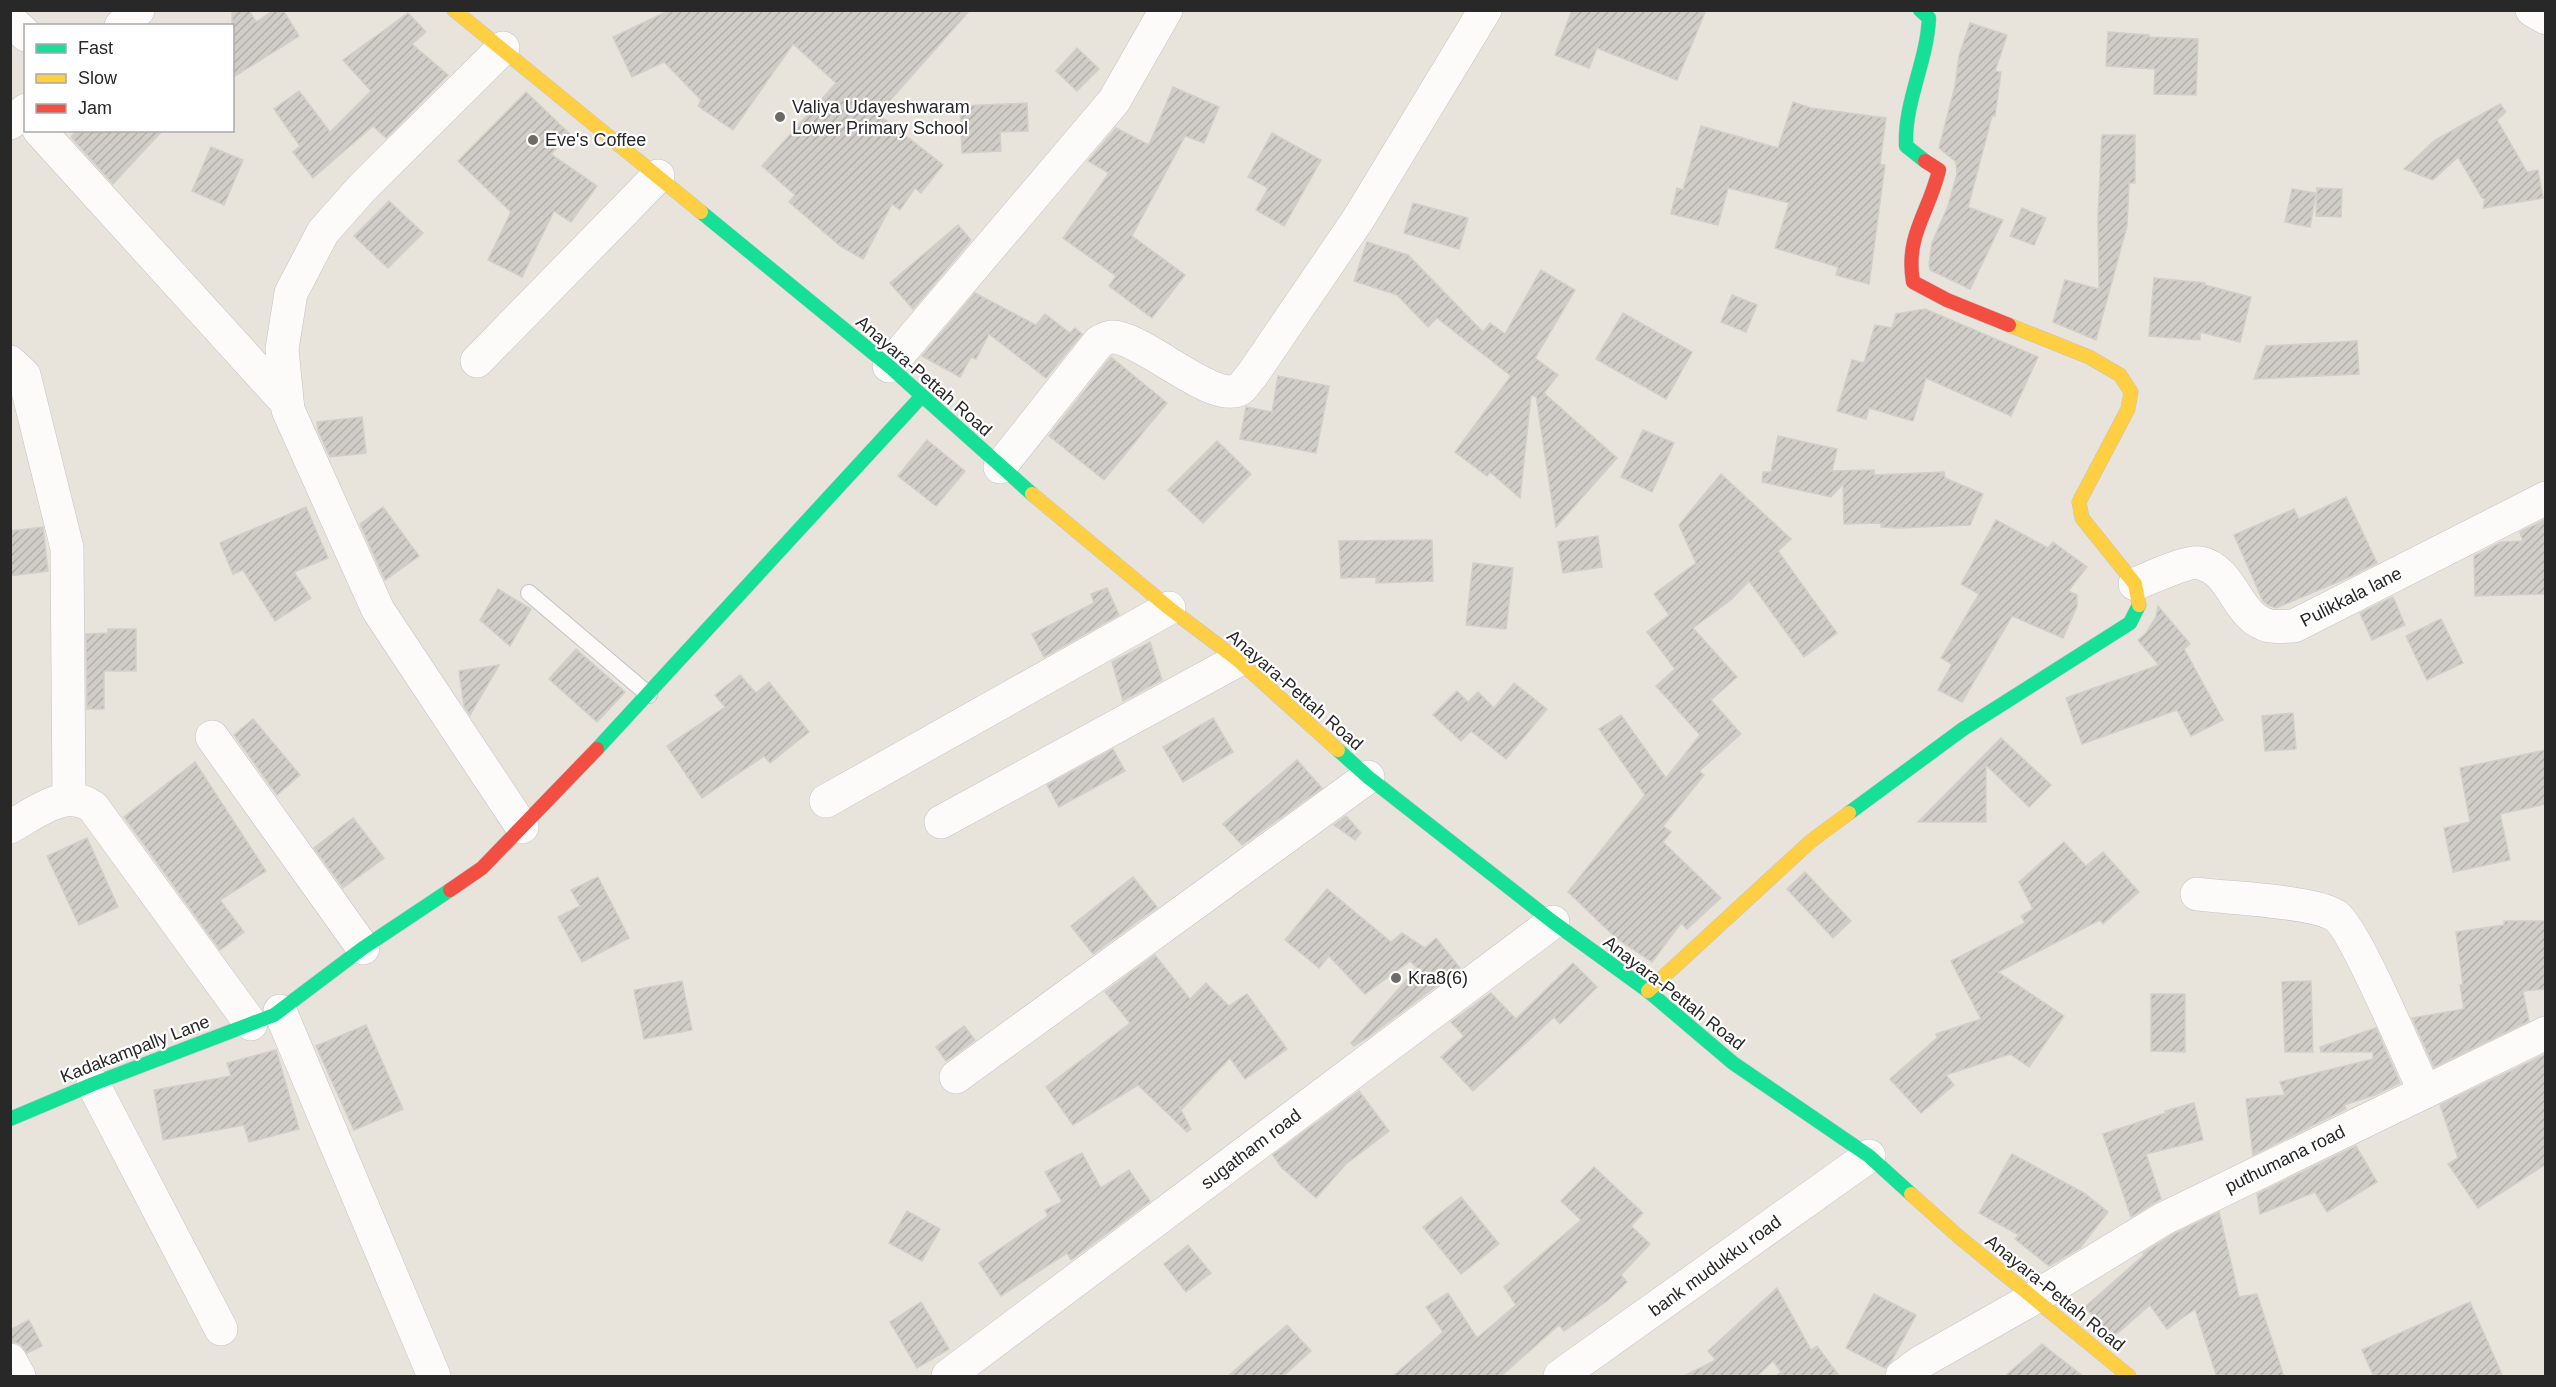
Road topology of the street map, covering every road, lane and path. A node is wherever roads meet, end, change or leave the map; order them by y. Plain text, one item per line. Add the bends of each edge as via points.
1 (138, 10) edge
2 (454, 10) edge
3 (1166, 10) edge
4 (1485, 10) edge
5 (1920, 10) edge
6 (2532, 10) edge
7 (2546, 18) edge
8 (10, 20) edge
9 (123, 24) edge
10 (24, 32) edge
11 (503, 48) junction
12 (38, 132) edge
13 (658, 176) junction
14 (477, 361) dead end
15 (10, 362) edge
16 (889, 366) junction
17 (921, 397) junction
18 (287, 403) junction
19 (1000, 467) junction
20 (2546, 498) edge
21 (2135, 584) junction
22 (529, 593) dead end
23 (1169, 609) junction
24 (1238, 660) junction
25 (649, 695) junction
26 (212, 737) dead end
27 (1368, 777) junction
28 (69, 799) junction
29 (826, 801) dead end
30 (941, 822) dead end
31 (10, 827) edge
32 (522, 827) junction
33 (2197, 894) dead end
34 (1553, 922) junction
35 (363, 948) junction
36 (1648, 992) junction
37 (268, 1017) junction
38 (2546, 1033) edge
39 (956, 1077) dead end
40 (93, 1084) junction
41 (2425, 1092) junction
42 (10, 1119) edge
43 (1869, 1156) junction
44 (2032, 1299) junction
45 (221, 1329) dead end
46 (10, 1360) edge
47 (19, 1377) edge
48 (434, 1377) edge
49 (948, 1377) edge
50 (1560, 1377) edge
51 (1902, 1377) edge
52 (2129, 1377) edge

1 - 9 street
2 - 11 street, Anayara-Pettah Road
3 - 16 street via 1114,101
4 - 19 street via 1359,218 1239,389 1226,392 1206,384 1112,336 1099,342
5 - 21 street via 1929,18 1928,37 1905,126 1906,146 1939,170 1909,247 1908,265 1913,282 1947,300 2089,357 2120,375 2131,392 2128,409 2079,502 2082,518
6 - 7 street
8 - 10 street
11 - 13 street, Anayara-Pettah Road
11 - 18 street via 362,188 324,232 291,293 282,349
12 - 18 street
13 - 14 street
13 - 16 street, Anayara-Pettah Road
15 - 28 street via 24,375 67,548
16 - 17 street, Anayara-Pettah Road
17 - 19 street, Anayara-Pettah Road
17 - 25 street, Kadakampally Lane
18 - 32 street via 378,610
19 - 23 street, Anayara-Pettah Road
20 - 21 street, Pulikkala lane via 2294,627 2269,626 2251,617 2218,571 2199,562
21 - 36 street via 2140,607 2130,622 1963,729 1811,841
22 - 25 lane
23 - 24 street, Anayara-Pettah Road
23 - 29 street
24 - 27 street, Anayara-Pettah Road
24 - 30 street
25 - 32 street, Kadakampally Lane
26 - 35 street
27 - 34 street, Anayara-Pettah Road
27 - 39 street
28 - 31 street via 54,802
28 - 37 street via 93,807
32 - 35 street, Kadakampally Lane via 482,868
33 - 41 street via 2310,906 2337,917 2354,942
34 - 36 street, Anayara-Pettah Road
34 - 49 street, sugatham road
35 - 37 street, Kadakampally Lane
36 - 43 street, Anayara-Pettah Road via 1733,1063
37 - 40 street, Kadakampally Lane
37 - 48 street
38 - 41 street, puthumana road
40 - 42 street, Kadakampally Lane
40 - 45 street
41 - 44 street, puthumana road via 2163,1219
43 - 44 street, Anayara-Pettah Road
43 - 50 street, bank mudukku road
44 - 51 street, puthumana road via 1921,1362
44 - 52 street, Anayara-Pettah Road
46 - 47 street

